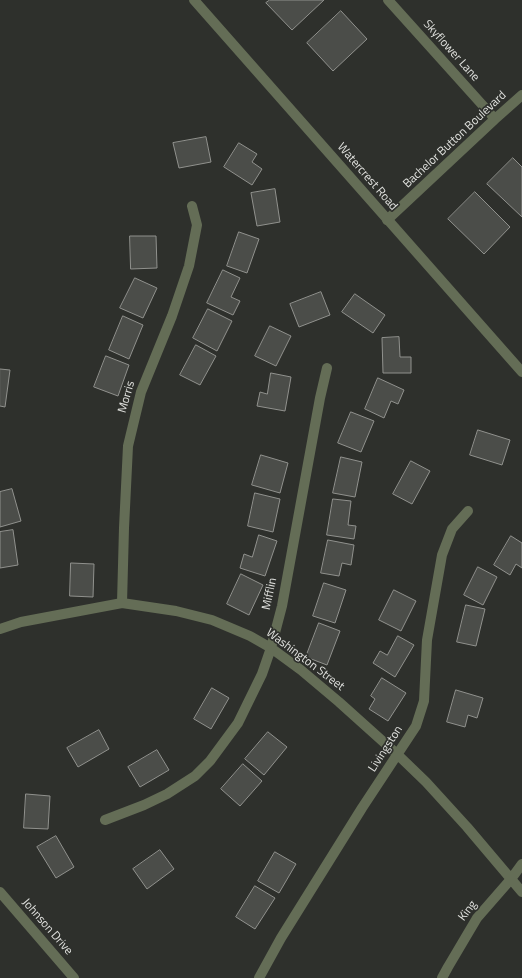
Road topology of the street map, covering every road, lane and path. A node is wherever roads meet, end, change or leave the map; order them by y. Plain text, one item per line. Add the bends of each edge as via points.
1 (194, 0) edge
2 (388, 0) edge
3 (522, 95) edge
4 (495, 119) junction
5 (192, 206) dead end
6 (388, 220) junction
7 (327, 368) dead end
8 (522, 372) edge
9 (468, 511) dead end
10 (122, 603) junction
11 (0, 629) edge
12 (271, 648) junction
13 (398, 755) junction
14 (104, 820) dead end
15 (522, 864) edge
16 (512, 879) junction
17 (0, 892) edge
18 (522, 892) edge
19 (74, 978) edge
20 (259, 978) edge
21 (442, 978) edge

1 - 6 street, Watercrest Road
2 - 4 street, Skyflower Lane
3 - 4 street, Bachelor Button Boulevard
4 - 6 street, Bachelor Button Boulevard
5 - 10 street, Morris via 197,225 189,266 141,392 128,446
6 - 8 street, Watercrest Road
7 - 12 street, Mifflin via 282,606
9 - 13 street, Livingston via 452,529 442,555 427,640 424,701 416,726
10 - 11 street, Washington Street via 21,622
10 - 12 street, Washington Street via 176,611 212,620
12 - 13 street, Washington Street via 339,702
12 - 14 street, Mifflin via 262,674 238,723 210,761 195,776 167,794
13 - 16 street, Washington Street via 426,782
13 - 20 street, Livingston via 362,808
15 - 16 street, King
16 - 18 street, Washington Street
16 - 21 street, King via 477,918
17 - 19 street, Johnson Drive

